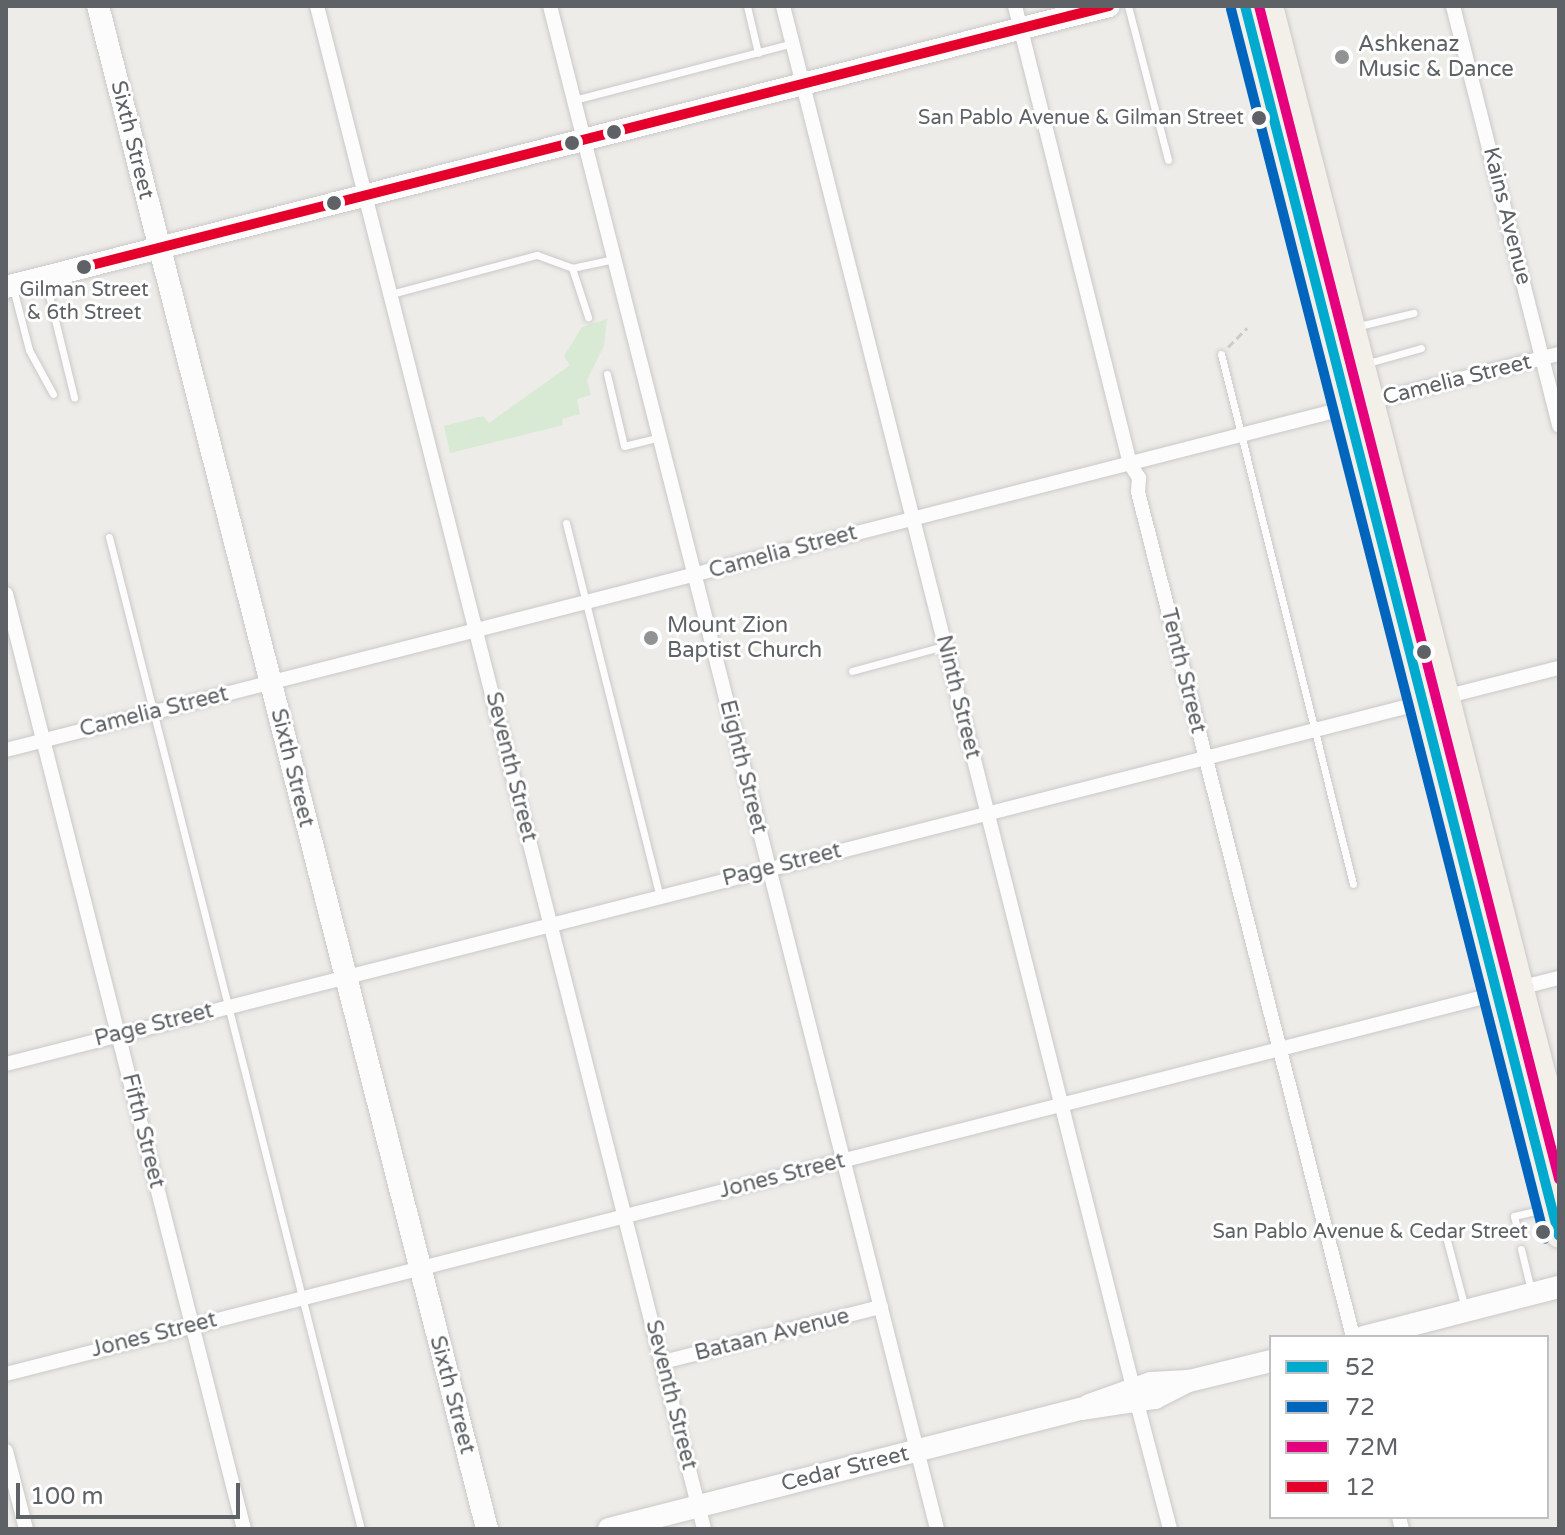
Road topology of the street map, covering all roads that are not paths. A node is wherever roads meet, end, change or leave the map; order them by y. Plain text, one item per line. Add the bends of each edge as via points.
1 (98, 6) edge
2 (317, 6) edge
3 (550, 6) edge
4 (747, 6) edge
5 (783, 6) edge
6 (1015, 6) edge
7 (1109, 6) edge
8 (1128, 6) edge
9 (1245, 6) edge
10 (1271, 6) edge
11 (1453, 6) edge
12 (1021, 28) junction
13 (793, 43) junction
14 (758, 53) junction
15 (803, 84) junction
16 (574, 100) junction
17 (584, 140) junction
18 (1168, 160) dead end
19 (365, 196) junction
20 (159, 248) junction
21 (614, 259) junction
22 (572, 268) junction
23 (45, 278) junction
24 (9, 287) edge
25 (389, 294) junction
26 (1413, 313) dead end
27 (588, 317) dead end
28 (1353, 328) junction
29 (1421, 348) dead end
30 (1221, 354) road end
31 (1559, 354) edge
32 (1542, 359) junction
33 (1362, 365) junction
34 (607, 374) dead end
35 (53, 394) dead end
36 (74, 397) dead end
37 (1360, 404) junction
38 (1559, 426) edge
39 (1241, 434) junction
40 (660, 437) junction
41 (1130, 464) junction
42 (912, 518) junction
43 (566, 523) dead end
44 (109, 537) dead end
45 (694, 575) junction
46 (6, 594) edge
47 (586, 602) junction
48 (476, 630) junction
49 (944, 646) junction
50 (1559, 668) edge
51 (852, 671) dead end
52 (270, 683) junction
53 (1447, 697) junction
54 (1422, 703) junction
55 (154, 711) junction
56 (1314, 730) junction
57 (43, 740) junction
58 (6, 750) edge
59 (1205, 757) junction
60 (987, 813) junction
61 (769, 869) junction
62 (1353, 884) dead end
63 (660, 896) junction
64 (550, 925) junction
65 (345, 977) junction
66 (1559, 978) edge
67 (1522, 987) junction
68 (1497, 993) junction
69 (229, 1006) junction
70 (119, 1034) junction
71 (1280, 1049) junction
72 (6, 1064) edge
73 (1061, 1104) junction
74 (1559, 1134) edge
75 (843, 1160) junction
76 (1552, 1207) junction
77 (625, 1216) junction
78 (1517, 1228) dead end
79 (1445, 1233) dead end
80 (1559, 1236) edge
81 (1521, 1249) dead end
82 (420, 1268) junction
83 (1559, 1287) edge
84 (1532, 1294) junction
85 (303, 1298) junction
86 (881, 1307) junction
87 (1465, 1311) junction
88 (193, 1325) junction
89 (1352, 1335) edge
90 (1372, 1335) edge
91 (1269, 1361) edge
92 (663, 1362) junction
93 (6, 1374) edge
94 (1135, 1395) junction
95 (6, 1451) edge
96 (917, 1451) junction
97 (698, 1506) junction
98 (26, 1529) edge
99 (244, 1529) edge
100 (361, 1529) edge
101 (487, 1529) edge
102 (609, 1529) edge
103 (704, 1529) edge
104 (937, 1529) edge
105 (1170, 1529) edge

1 - 20 street, Sixth Street
2 - 19 street, Seventh Street
3 - 16 street, Eighth Street
4 - 14 lane
5 - 13 street, Ninth Street
6 - 12 street, Tenth Street
7 - 12 street
8 - 18 lane
9 - 37 main road
10 - 28 main road
11 - 32 street, Kains Avenue
12 - 15 street
12 - 41 street, Tenth Street
13 - 14 lane
13 - 15 street, Ninth Street
14 - 16 lane
15 - 17 street
15 - 42 street, Ninth Street
16 - 17 street, Eighth Street
17 - 19 street
17 - 21 street, Eighth Street
19 - 20 street
19 - 25 street, Seventh Street
20 - 23 street
20 - 52 street, Sixth Street
21 - 22 lane
21 - 40 street, Eighth Street
22 - 25 lane via 537,255
22 - 27 lane
23 - 24 street
23 - 36 lane
24 - 35 lane via 29,350
25 - 48 street, Seventh Street
26 - 28 lane
28 - 33 main road
29 - 33 lane
30 - 39 lane
31 - 32 street, Camelia Street
32 - 37 street, Camelia Street
32 - 38 street, Kains Avenue
33 - 37 main road
34 - 40 lane via 624,446
37 - 39 street, Camelia Street
37 - 53 main road
37 - 54 main road
39 - 41 street, Camelia Street
39 - 56 lane
40 - 45 street, Eighth Street
41 - 42 street, Camelia Street
41 - 59 street, Tenth Street via 1139,478 1138,492
42 - 45 street, Camelia Street
42 - 49 street, Ninth Street
43 - 47 lane
44 - 55 lane
45 - 47 street, Camelia Street
45 - 61 street, Eighth Street
46 - 57 street, Fifth Street
47 - 48 street, Camelia Street
47 - 63 lane
48 - 52 street, Camelia Street
48 - 64 street, Seventh Street
49 - 51 lane
49 - 60 street, Ninth Street
50 - 53 street, Page Street
52 - 55 street, Camelia Street
52 - 65 street, Sixth Street
53 - 54 street, Page Street
53 - 67 main road
54 - 56 street, Page Street
54 - 68 main road
55 - 57 street, Camelia Street
55 - 69 lane
56 - 59 street, Page Street
56 - 62 lane
57 - 58 street, Camelia Street
57 - 70 street, Fifth Street
59 - 60 street, Page Street
59 - 71 street, Tenth Street
60 - 61 street, Page Street
60 - 73 street, Ninth Street
61 - 63 street, Page Street
61 - 75 street, Eighth Street
63 - 64 street, Page Street
64 - 65 street, Page Street
64 - 77 street, Seventh Street
65 - 69 street, Page Street
65 - 82 street, Sixth Street
66 - 67 street, Jones Street
67 - 68 street, Jones Street
67 - 74 main road
68 - 71 street, Jones Street
68 - 76 main road
69 - 70 street, Page Street
69 - 85 lane
70 - 72 street, Page Street
70 - 88 street, Fifth Street
71 - 73 street, Jones Street
71 - 89 street, Tenth Street
73 - 75 street, Jones Street
73 - 94 street, Ninth Street
75 - 77 street, Jones Street
75 - 86 street, Eighth Street
76 - 78 lane via 1514,1216
76 - 80 main road
77 - 82 street, Jones Street
77 - 92 street, Seventh Street
79 - 87 lane
81 - 84 lane
82 - 85 street, Jones Street
82 - 101 street, Sixth Street
83 - 84 street
84 - 87 street
85 - 88 street, Jones Street
85 - 100 lane
86 - 92 street, Bataan Avenue
86 - 96 street, Eighth Street
87 - 90 street
88 - 93 street, Jones Street
88 - 99 street, Fifth Street
91 - 94 street, Cedar Street
92 - 97 street, Seventh Street
94 - 96 street, Cedar Street
94 - 105 street, Ninth Street
95 - 98 street
96 - 97 street, Cedar Street
96 - 104 street, Eighth Street
97 - 102 street, Cedar Street
97 - 103 street, Seventh Street

